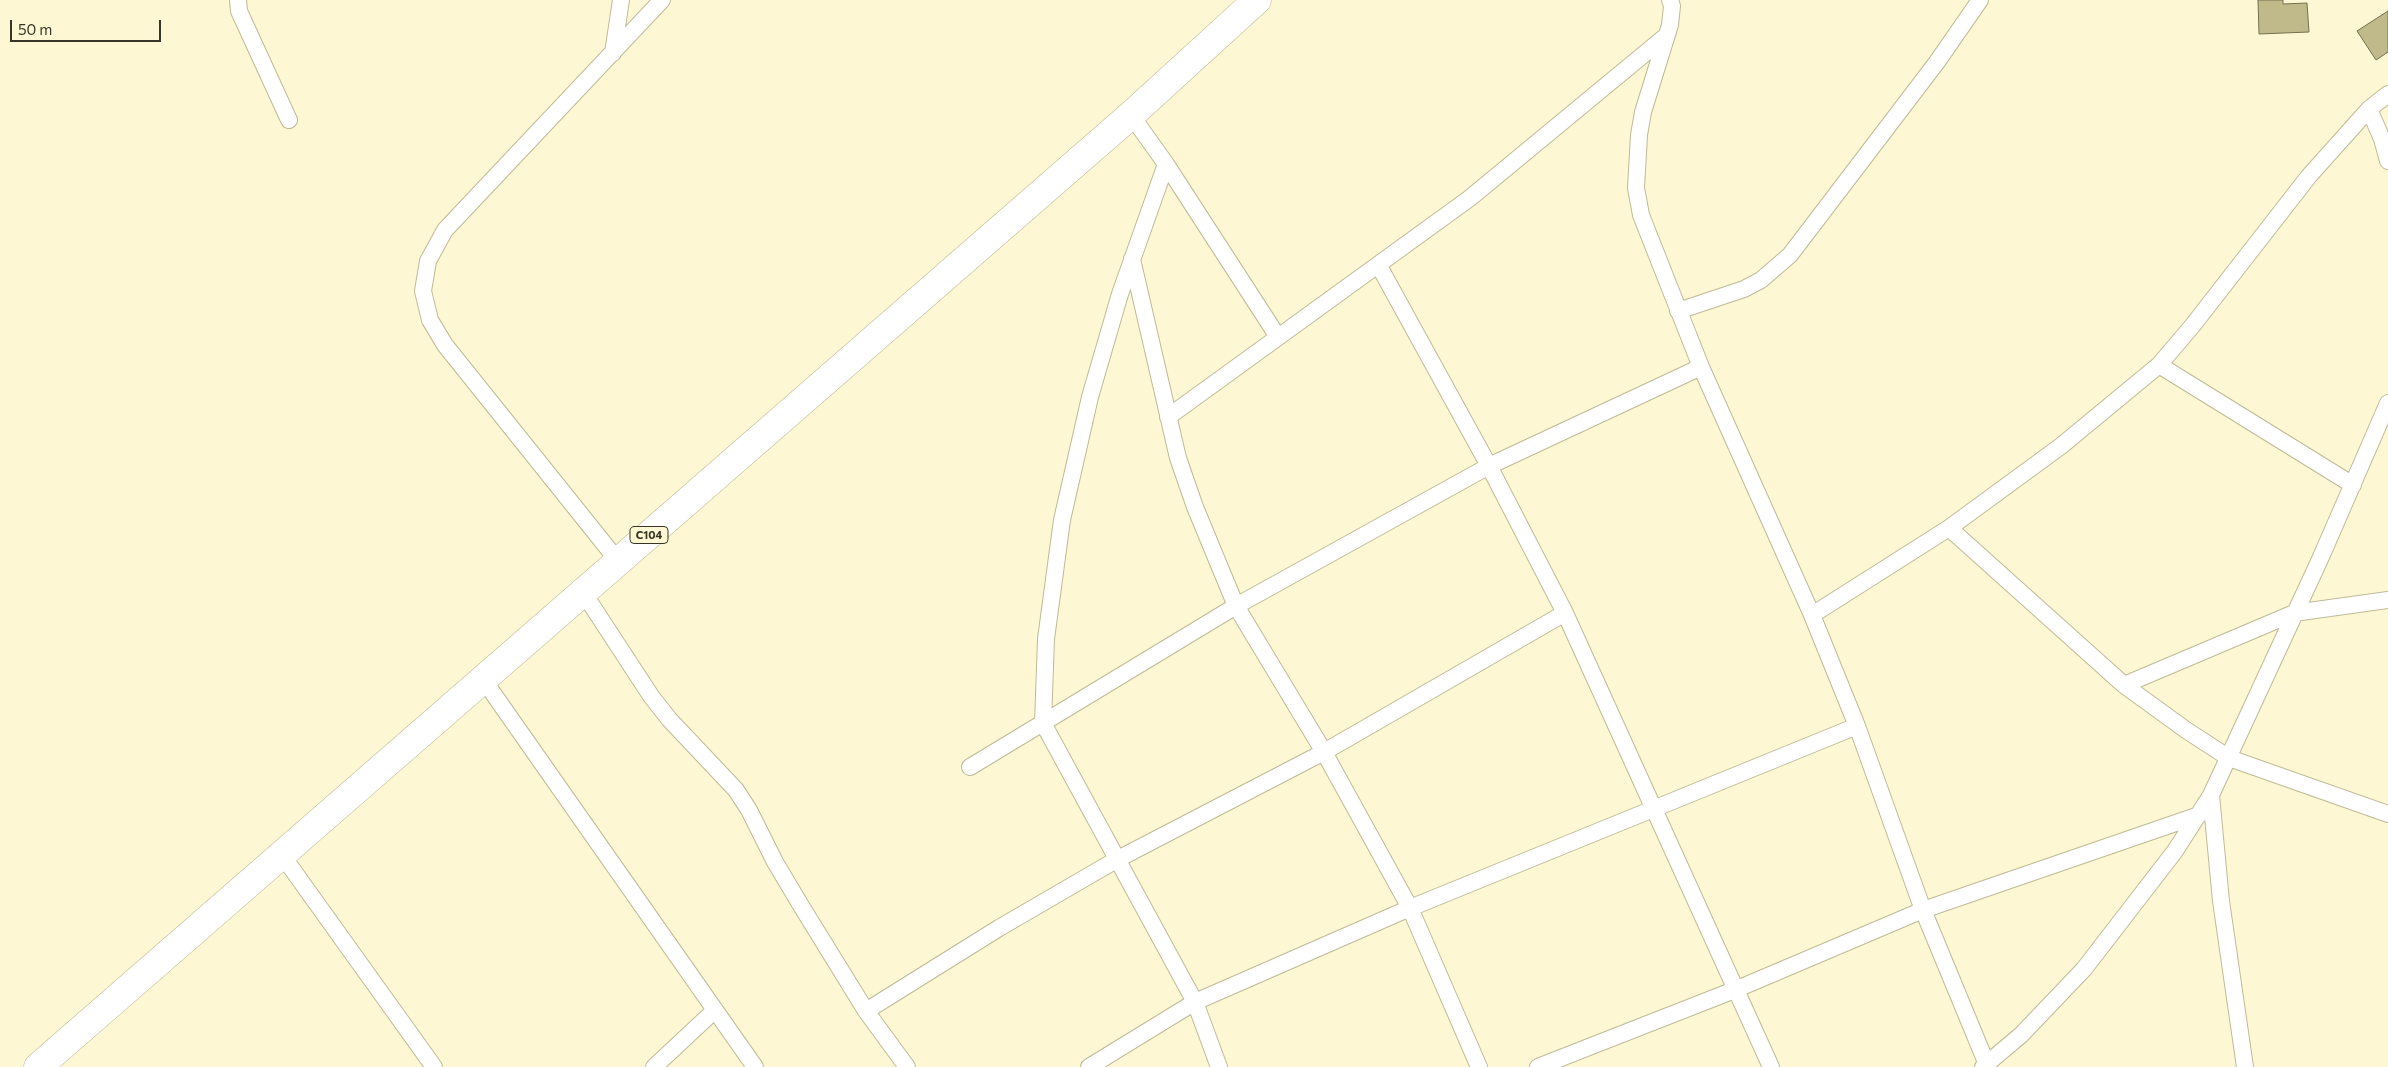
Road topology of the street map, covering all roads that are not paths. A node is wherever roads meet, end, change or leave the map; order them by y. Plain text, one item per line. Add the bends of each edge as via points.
1 (238, 0) edge
2 (621, 0) edge
3 (662, 0) edge
4 (1257, 0) edge
5 (1670, 0) edge
6 (1980, 0) edge
7 (1666, 36) junction
8 (613, 53) junction
9 (2388, 94) edge
10 (2369, 109) junction
11 (1131, 116) junction
12 (289, 120) dead end
13 (2388, 161) edge
14 (1166, 164) junction
15 (1132, 259) junction
16 (1379, 266) junction
17 (1678, 311) junction
18 (1278, 337) junction
19 (2158, 365) junction
20 (1701, 367) junction
21 (2388, 402) edge
22 (1168, 417) junction
23 (1489, 466) junction
24 (2353, 485) junction
25 (1950, 528) junction
26 (618, 561) junction
27 (584, 592) junction
28 (2388, 600) edge
29 (1236, 606) junction
30 (2294, 613) junction
31 (1565, 614) junction
32 (1812, 615) junction
33 (483, 679) junction
34 (2124, 684) junction
35 (1043, 722) junction
36 (1857, 726) junction
37 (1324, 752) junction
38 (2229, 758) junction
39 (970, 767) dead end
40 (2211, 795) junction
41 (1654, 808) junction
42 (2388, 814) edge
43 (2199, 815) junction
44 (282, 855) junction
45 (1116, 860) junction
46 (1410, 908) junction
47 (1923, 910) junction
48 (1737, 989) junction
49 (1195, 1002) junction
50 (715, 1010) junction
51 (866, 1011) junction
52 (1986, 1066) edge
53 (38, 1067) edge
54 (434, 1067) edge
55 (654, 1067) edge
56 (755, 1067) edge
57 (908, 1067) edge
58 (1089, 1067) edge
59 (1219, 1067) edge
60 (1479, 1067) edge
61 (1538, 1067) edge
62 (1771, 1067) edge
63 (2245, 1067) edge

1 - 12 street
2 - 8 street
3 - 8 street
4 - 11 highway, C104
5 - 7 street via 1672,16
6 - 17 street via 1937,62 1790,255 1761,280 1744,289
7 - 16 street via 1523,156
7 - 17 street via 1638,136 1636,188 1642,215
8 - 26 street via 445,230 428,260 423,290 430,320 444,345
9 - 10 street
10 - 13 street
10 - 19 street via 2295,193
11 - 14 street
11 - 26 highway, C104
14 - 15 street
14 - 18 street
15 - 22 street
15 - 35 street via 1090,397 1062,520 1046,639
16 - 18 street
16 - 23 street
17 - 20 street
18 - 22 street
19 - 24 street
19 - 25 street via 2061,446
20 - 23 street
20 - 32 street
21 - 24 street
22 - 29 street via 1195,507
23 - 29 street
23 - 31 street
24 - 30 street
25 - 32 street
25 - 34 street
26 - 27 highway, C104
27 - 33 highway, C104
27 - 51 street via 663,711 736,790
28 - 30 street
29 - 35 street
29 - 37 street
30 - 34 street
30 - 38 street
31 - 37 street
31 - 41 street
32 - 36 street
33 - 44 highway, C104
33 - 50 street
34 - 38 street
35 - 39 street
35 - 45 street
36 - 41 street
36 - 47 street
37 - 45 street
37 - 46 street
38 - 40 street
38 - 42 street
40 - 43 street
40 - 63 street via 2221,901
41 - 46 street
41 - 48 street
43 - 47 street
43 - 52 street via 2084,969 2021,1035
44 - 53 highway, C104
44 - 54 street
45 - 49 street
45 - 51 street
46 - 49 street
46 - 60 street
47 - 48 street
47 - 52 street
48 - 61 street
48 - 62 street
49 - 58 street
49 - 59 street
50 - 55 street
50 - 56 street
51 - 57 street

